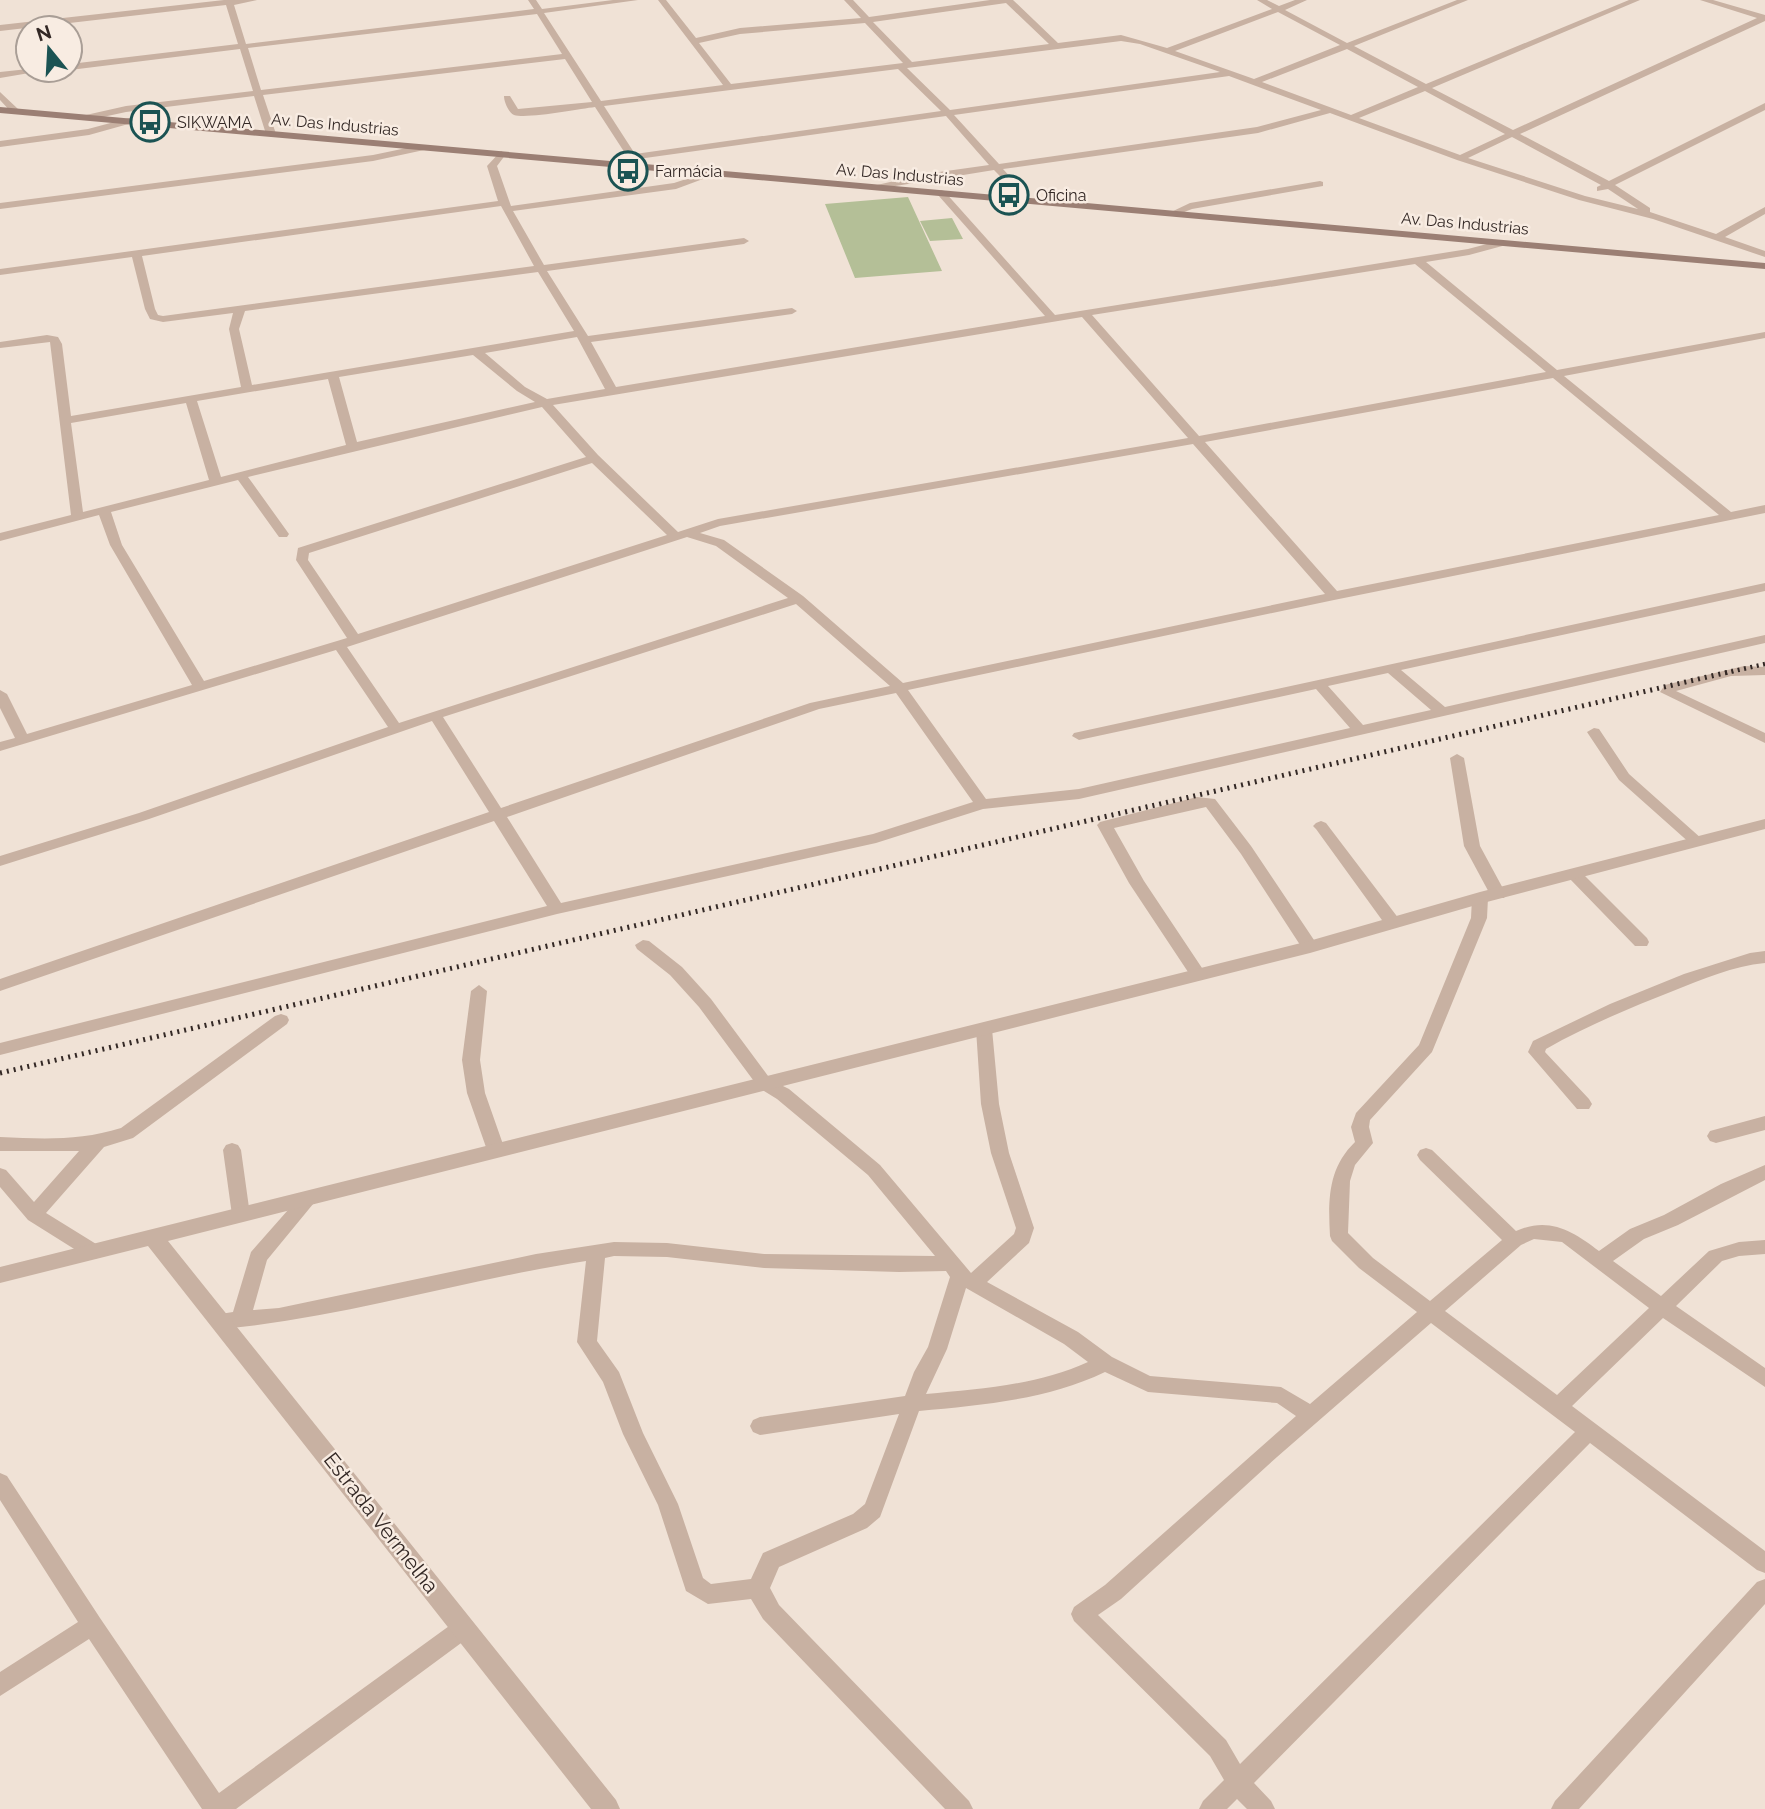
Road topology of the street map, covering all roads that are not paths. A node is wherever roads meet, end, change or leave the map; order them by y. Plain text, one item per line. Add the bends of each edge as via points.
1 (253, 0) edge
2 (533, 0) edge
3 (634, 0) edge
4 (662, 0) edge
5 (848, 0) edge
6 (1007, 0) edge
7 (1261, 0) edge
8 (1303, 0) edge
9 (1464, 0) edge
10 (1636, 0) edge
11 (1703, 0) edge
12 (228, 1) edge
13 (1276, 9) junction
14 (540, 11) junction
15 (1765, 18) edge
16 (868, 19) junction
17 (0, 28) edge
18 (692, 39) junction
19 (242, 45) junction
20 (1055, 45) junction
21 (1343, 46) junction
22 (1167, 51) junction
23 (568, 56) junction
24 (904, 64) junction
25 (84, 65) edge
26 (1229, 73) junction
27 (1254, 82) junction
28 (729, 87) junction
29 (1423, 89) junction
30 (256, 93) junction
31 (0, 95) edge
32 (507, 98) dead end
33 (598, 103) junction
34 (1765, 106) edge
35 (0, 110) edge
36 (15, 111) junction
37 (1328, 111) junction
38 (948, 113) junction
39 (89, 117) junction
40 (1351, 118) junction
41 (132, 121) junction
42 (271, 134) junction
43 (1512, 134) junction
44 (380, 144) junction
45 (0, 145) edge
46 (421, 148) junction
47 (501, 154) junction
48 (373, 158) junction
49 (1460, 158) junction
50 (635, 161) junction
51 (996, 167) junction
52 (714, 173) junction
53 (1320, 184) dead end
54 (1609, 186) junction
55 (880, 187) junction
56 (941, 193) junction
57 (1583, 198) junction
58 (1026, 200) junction
59 (0, 206) edge
60 (506, 206) junction
61 (1765, 210) edge
62 (1174, 214) junction
63 (1657, 217) junction
64 (1716, 238) junction
65 (744, 241) dead end
66 (1502, 243) junction
67 (136, 254) junction
68 (1765, 254) edge
69 (1417, 260) junction
70 (1765, 266) edge
71 (540, 269) junction
72 (0, 272) edge
73 (240, 309) junction
74 (792, 311) dead end
75 (210, 313) junction
76 (1084, 313) junction
77 (1052, 318) junction
78 (234, 329) junction
79 (1765, 335) edge
80 (583, 337) junction
81 (0, 345) edge
82 (475, 351) junction
83 (1554, 373) junction
84 (333, 375) junction
85 (247, 390) junction
86 (612, 391) junction
87 (191, 399) junction
88 (545, 403) junction
89 (66, 420) junction
90 (1197, 440) junction
91 (352, 447) junction
92 (594, 458) junction
93 (241, 476) junction
94 (216, 482) junction
95 (1765, 509) edge
96 (104, 510) junction
97 (77, 516) junction
98 (1729, 517) junction
99 (718, 523) junction
100 (283, 534) dead end
101 (683, 535) junction
102 (0, 537) edge
103 (720, 543) junction
104 (1765, 587) edge
105 (1334, 596) junction
106 (798, 599) junction
107 (355, 639) junction
108 (1765, 639) edge
109 (339, 645) junction
110 (1391, 669) junction
111 (1765, 671) edge
112 (1319, 684) junction
113 (200, 687) junction
114 (899, 687) junction
115 (0, 694) edge
116 (1442, 712) junction
117 (435, 715) junction
118 (396, 728) junction
119 (1359, 730) junction
120 (1594, 732) dead end
121 (1079, 736) dead end
122 (1765, 739) edge
123 (23, 740) junction
124 (0, 747) edge
125 (1457, 758) dead end
126 (982, 804) junction
127 (497, 814) junction
128 (1765, 824) edge
129 (1321, 826) dead end
130 (1697, 842) junction
131 (0, 861) edge
132 (1574, 874) junction
133 (1489, 896) junction
134 (557, 909) junction
135 (1393, 923) junction
136 (1642, 942) dead end
137 (643, 945) dead end
138 (1310, 947) junction
139 (1765, 957) edge
140 (1198, 974) junction
141 (0, 985) edge
142 (480, 991) dead end
143 (281, 1020) dead end
144 (984, 1028) junction
145 (0, 1049) edge
146 (765, 1084) junction
147 (1583, 1104) dead end
148 (1765, 1124) edge
149 (1716, 1136) dead end
150 (98, 1142) junction
151 (0, 1144) edge
152 (232, 1150) dead end
153 (496, 1150) junction
154 (1426, 1155) dead end
155 (1765, 1172) edge
156 (0, 1175) edge
157 (309, 1198) junction
158 (34, 1215) junction
159 (241, 1215) junction
160 (153, 1237) junction
161 (1514, 1240) junction
162 (1765, 1247) edge
163 (596, 1251) junction
164 (94, 1252) junction
165 (1599, 1261) junction
166 (962, 1274) junction
167 (0, 1275) edge
168 (1662, 1308) junction
169 (1434, 1312) junction
170 (231, 1320) junction
171 (1105, 1363) junction
172 (1765, 1379) edge
173 (911, 1405) junction
174 (1559, 1406) junction
175 (1311, 1416) junction
176 (760, 1426) dead end
177 (1590, 1430) junction
178 (0, 1482) edge
179 (1765, 1563) edge
180 (759, 1588) junction
181 (1765, 1589) edge
182 (92, 1625) junction
183 (464, 1628) junction
184 (0, 1685) edge
185 (1238, 1784) junction
186 (216, 1809) edge
187 (607, 1809) edge
188 (961, 1809) edge
189 (1211, 1809) edge
190 (1263, 1809) edge
191 (1563, 1809) edge

1 - 12 street
2 - 14 street
3 - 14 street
4 - 18 street
5 - 16 street
6 - 16 street
6 - 20 street
7 - 13 street
8 - 13 street
9 - 21 street
10 - 29 street
11 - 15 street
12 - 17 street
12 - 19 street
13 - 21 street
13 - 22 street
14 - 19 street
14 - 23 street
15 - 43 street
16 - 18 street
16 - 24 street
18 - 28 street
19 - 25 street
19 - 30 street
20 - 22 street via 1121,38
20 - 24 street
21 - 27 street
21 - 29 street
22 - 26 street
23 - 30 street
23 - 33 street
24 - 28 street
24 - 38 street
26 - 27 street
26 - 38 street
27 - 37 street
28 - 33 street
29 - 40 street
29 - 43 street
30 - 39 street
30 - 42 street
31 - 36 street
32 - 33 street via 518,113
33 - 50 street
34 - 54 street
35 - 36 main road
36 - 39 main road
37 - 40 street
37 - 51 street via 1258,130
38 - 50 street
38 - 51 street
39 - 41 main road
40 - 49 street
41 - 42 main road, Av. Das Industrias
41 - 45 street
42 - 44 main road, Av. Das Industrias
43 - 49 street
43 - 54 street
44 - 46 main road, Av. Das Industrias
44 - 48 street
46 - 47 main road, Av. Das Industrias
46 - 48 street
47 - 50 main road, Av. Das Industrias
47 - 60 street via 492,166
48 - 59 street
49 - 57 street
50 - 52 main road, Av. Das Industrias
51 - 55 street
51 - 58 street
52 - 55 main road, Av. Das Industrias
52 - 60 street via 664,187
53 - 62 street via 1190,206
54 - 57 street
54 - 63 street
55 - 56 main road, Av. Das Industrias
56 - 58 main road, Av. Das Industrias
56 - 77 street
57 - 63 street
58 - 62 main road, Av. Das Industrias
60 - 67 street
60 - 71 street
61 - 64 street
62 - 66 main road, Av. Das Industrias
63 - 64 street
64 - 68 street
65 - 71 street
66 - 69 street
66 - 70 main road, Av. Das Industrias
67 - 72 street
67 - 75 street via 154,317 163,320
69 - 76 street
69 - 83 street
71 - 73 street
71 - 80 street
73 - 75 street
73 - 78 street
74 - 80 street
75 - 78 street
76 - 77 street
76 - 90 street
77 - 86 street
78 - 85 street
79 - 83 street
80 - 82 street
80 - 86 street
81 - 89 street via 54,340
82 - 84 street
82 - 88 street
83 - 90 street
83 - 98 street
84 - 85 street
84 - 91 street
85 - 87 street
86 - 88 street
87 - 89 street
87 - 94 street
88 - 91 street
88 - 92 street
89 - 97 street
90 - 99 street
90 - 105 street
91 - 93 street
92 - 101 street
92 - 107 street via 303,551 302,560
93 - 94 street
93 - 100 street
94 - 96 street
95 - 98 street
96 - 97 street
96 - 113 street via 116,545
97 - 102 street
98 - 105 street
99 - 101 street
99 - 103 street
101 - 103 street
101 - 107 street
103 - 106 street
104 - 110 street
105 - 114 street
106 - 114 street
106 - 117 street
107 - 109 street
108 - 116 street
109 - 113 street
109 - 118 street
110 - 112 street
110 - 116 street
111 - 122 street via 1732,673 1667,692
112 - 119 street
112 - 121 street
113 - 123 street
114 - 126 street
114 - 127 street via 815,706
115 - 123 street
116 - 119 street
117 - 118 street
117 - 127 street
118 - 131 street
119 - 126 street via 1079,794
120 - 130 street via 1625,777
123 - 124 street
125 - 133 street via 1472,846
126 - 134 street via 876,838
127 - 134 street
127 - 141 street
128 - 130 street
129 - 135 street
130 - 132 street
132 - 133 street
132 - 136 street
133 - 135 street
133 - 169 street via 1426,1048 1362,1118 1365,1142 1349,1159 1338,1198 1339,1236 1344,1244
134 - 145 street
135 - 138 street
137 - 146 street via 676,971 705,1003
138 - 140 street
138 - 140 street via 1210,802 1105,825 1137,883
139 - 147 street via 1707,970 1539,1045 1536,1052
140 - 144 street
142 - 153 street via 471,1060 476,1093
143 - 150 street via 134,1128
144 - 146 street
144 - 166 street via 990,1104 1000,1153 1025,1228 1022,1238
146 - 153 street
146 - 166 street via 874,1170
148 - 149 street
150 - 151 street
150 - 158 street
152 - 159 street
153 - 157 street
154 - 161 street
155 - 165 street via 1637,1234
156 - 158 street
157 - 159 street
157 - 170 street via 258,1257
158 - 164 street
159 - 160 street
160 - 164 street
160 - 170 street, Estrada Vermelha
161 - 165 street via 1552,1232 1569,1237
161 - 169 street
162 - 168 street via 1720,1253
163 - 166 street via 667,1250
163 - 170 street via 279,1316
163 - 180 street via 587,1342 612,1378 633,1434 668,1504 694,1584 708,1594
164 - 167 street
165 - 168 street
166 - 171 street
166 - 173 street via 937,1349
168 - 172 street
168 - 174 street
169 - 174 street
169 - 175 street
170 - 183 street, Estrada Vermelha
171 - 173 street via 1057,1383
171 - 175 street via 1148,1384 1281,1395
173 - 176 street
173 - 180 street via 873,1510 860,1521 771,1560
174 - 177 street
175 - 185 street via 1113,1592 1082,1614 1218,1748
177 - 179 street
177 - 185 street
178 - 182 street
180 - 188 street via 761,1598 789,1634
181 - 191 street
182 - 184 street
182 - 186 street
183 - 186 street
183 - 187 street, Estrada Vermelha
185 - 189 street
185 - 190 street

